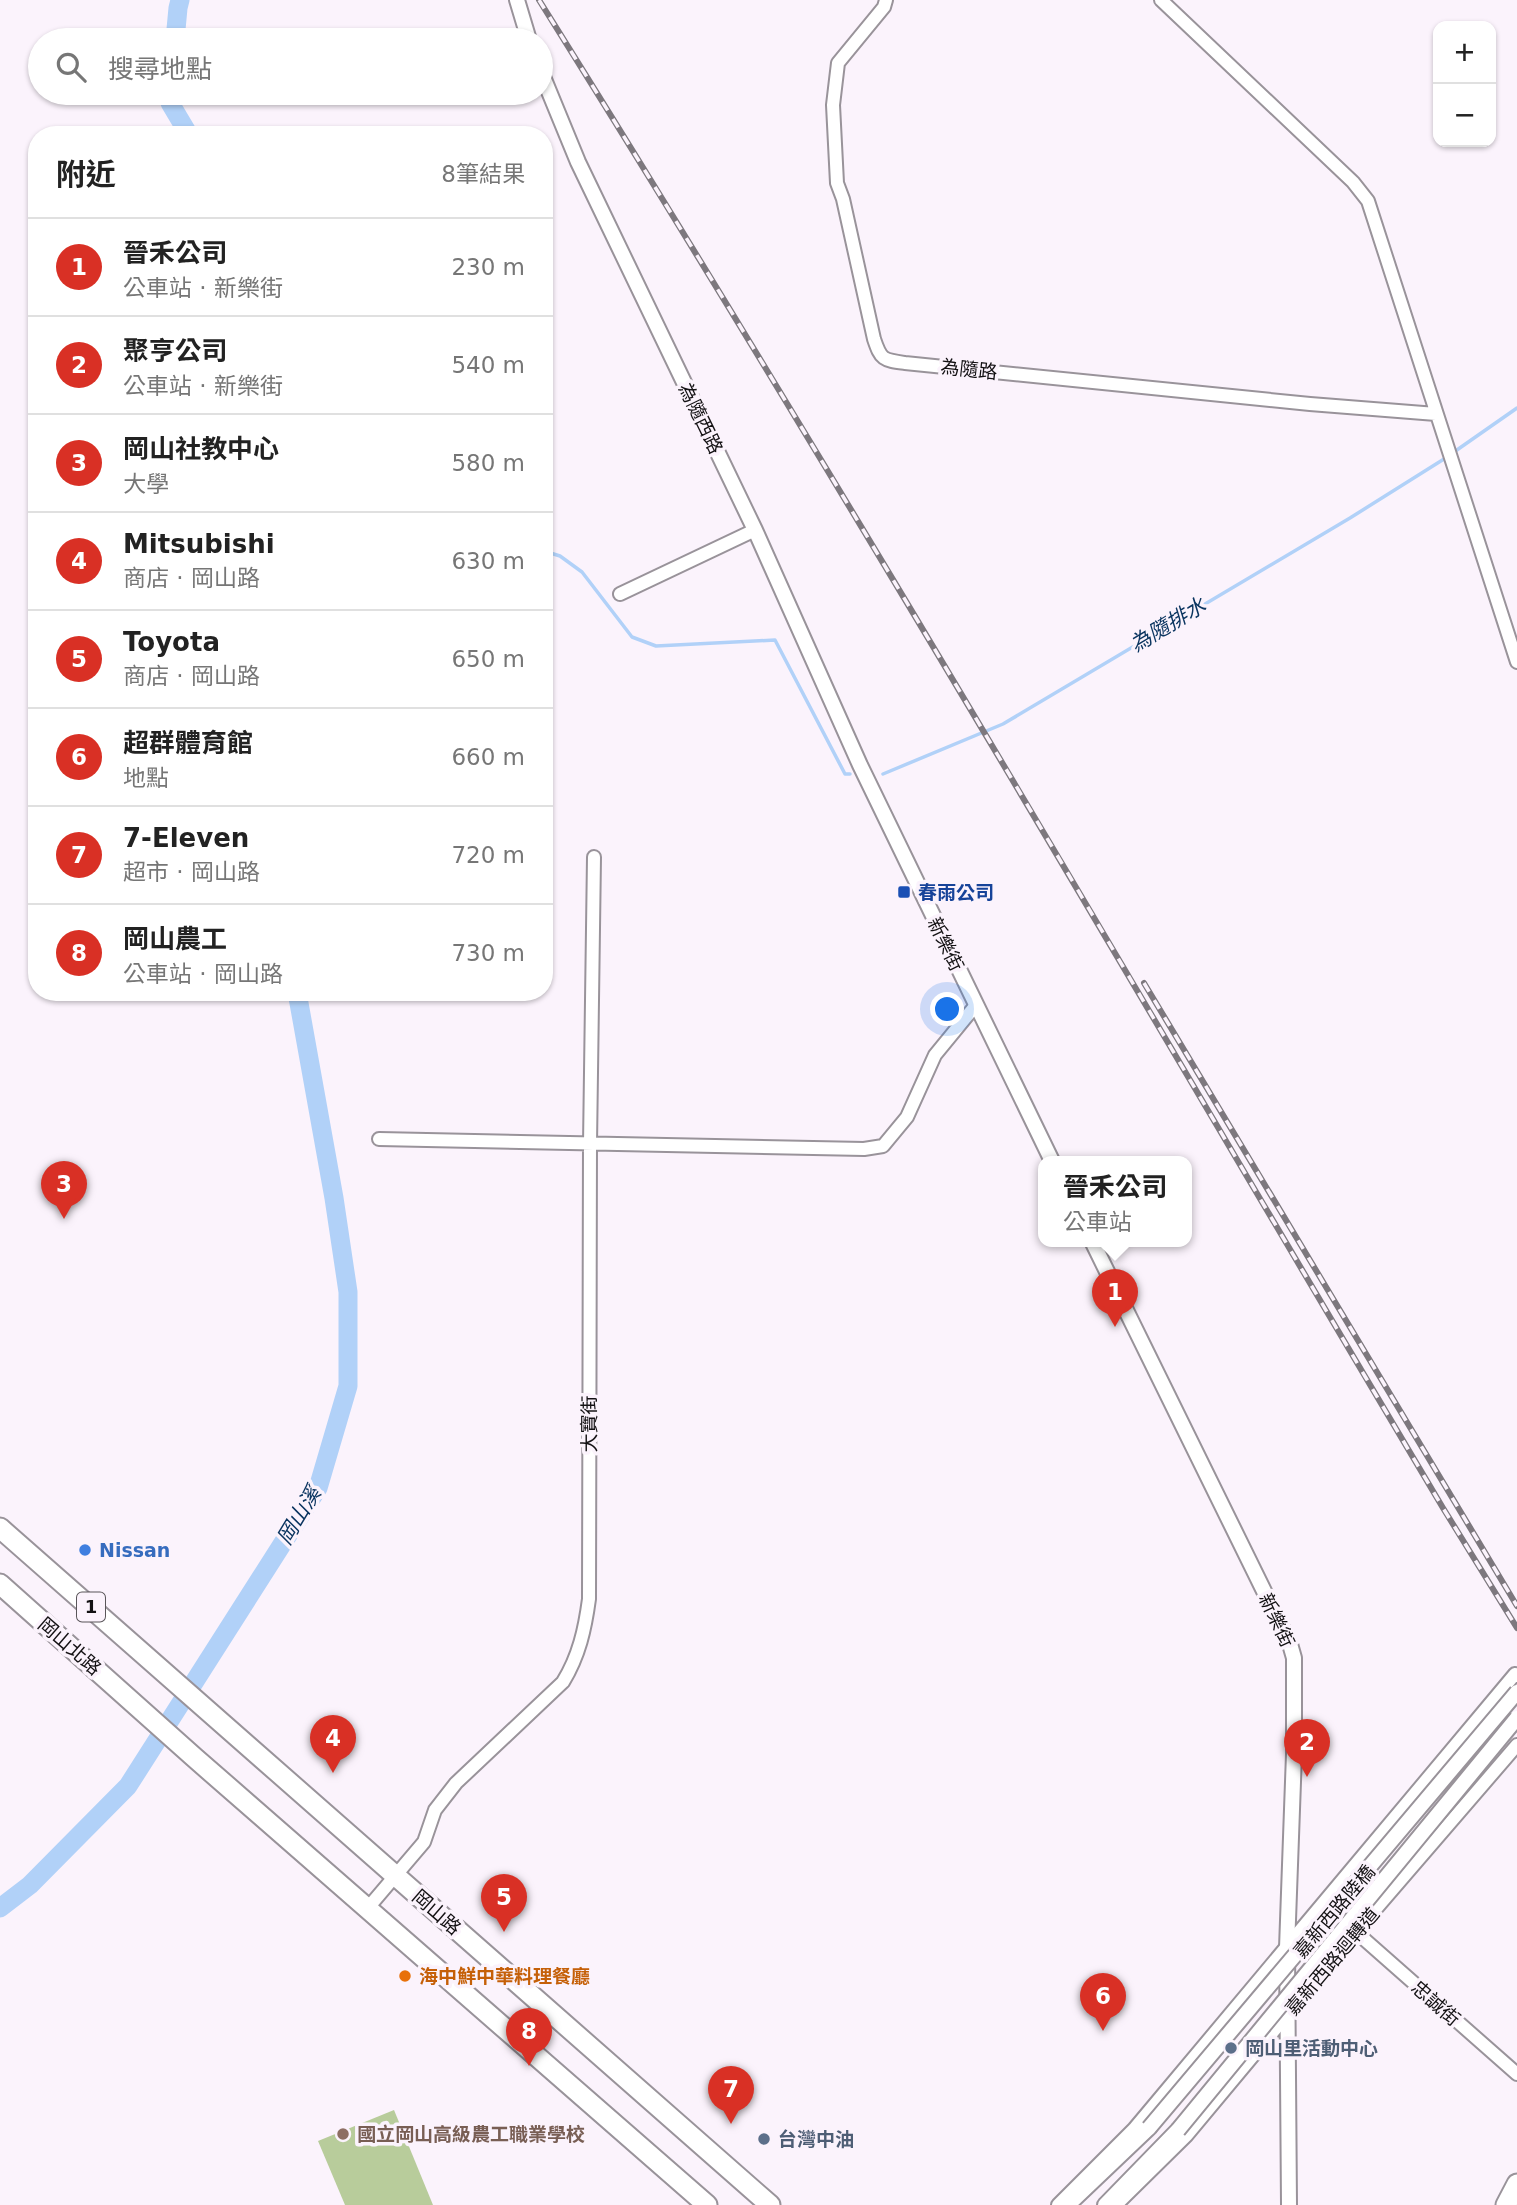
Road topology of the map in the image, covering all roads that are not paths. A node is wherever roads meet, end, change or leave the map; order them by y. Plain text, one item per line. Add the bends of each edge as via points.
1 (517, 0) edge
2 (886, 0) edge
3 (1161, 0) edge
4 (525, 28) edge
5 (553, 101) edge
6 (1436, 414) junction
7 (755, 530) junction
8 (620, 594) dead end
9 (1517, 662) edge
10 (860, 765) joint
11 (594, 857) dead end
12 (976, 1005) junction
13 (379, 1139) dead end
14 (590, 1144) junction
15 (1050, 1156) edge
16 (1095, 1247) edge
17 (0, 1528) edge
18 (0, 1584) edge
19 (1517, 1675) edge
20 (1517, 1692) edge
21 (1517, 1718) edge
22 (1517, 1745) edge
23 (396, 1877) junction
24 (367, 1909) junction
25 (1356, 1932) junction
26 (1287, 1948) junction
27 (1287, 2015) junction
28 (1181, 2074) junction
29 (1517, 2074) edge
30 (1214, 2102) junction
31 (1517, 2184) edge
32 (706, 2205) edge
33 (770, 2205) edge
34 (1058, 2205) edge
35 (1068, 2205) edge
36 (1105, 2205) edge
37 (1116, 2205) edge
38 (1289, 2205) edge
39 (1506, 2205) edge

1 - 4 street
2 - 6 street, 為隨路 via 838,63 833,105 836,183 879,355 945,367
3 - 6 street via 1368,201
5 - 7 street, 為隨西路
6 - 9 street
7 - 8 street
7 - 10 street, 為隨西路
10 - 12 street, 新樂街
11 - 14 street, 大寶街
12 - 14 street via 935,1055 906,1117 883,1146
12 - 15 street, 新樂街
13 - 14 street
14 - 23 street, 大寶街 via 589,1599 584,1633 563,1682 456,1783 435,1811 424,1842
16 - 26 street, 新樂街 via 1294,1658
17 - 23 main road, 岡山路 / 1
18 - 24 main road, 岡山北路 / 1
19 - 26 street
20 - 35 street, 嘉新西路陸橋, bridge via 1149,2128
21 - 36 street, 嘉新西路陸橋, bridge via 1178,2130
22 - 25 street, 嘉新西路迴轉道
23 - 24 street, 大寶街
23 - 33 main road, 岡山路 / 1
24 - 32 main road, 1
25 - 27 street, 嘉新西路迴轉道
25 - 29 street, 忠誠街
26 - 27 street, 新樂街
26 - 28 street
27 - 30 street, 嘉新西路迴轉道
27 - 38 street, 新樂街
28 - 30 street
28 - 34 street
30 - 37 street, 嘉新西路迴轉道
31 - 39 main road

